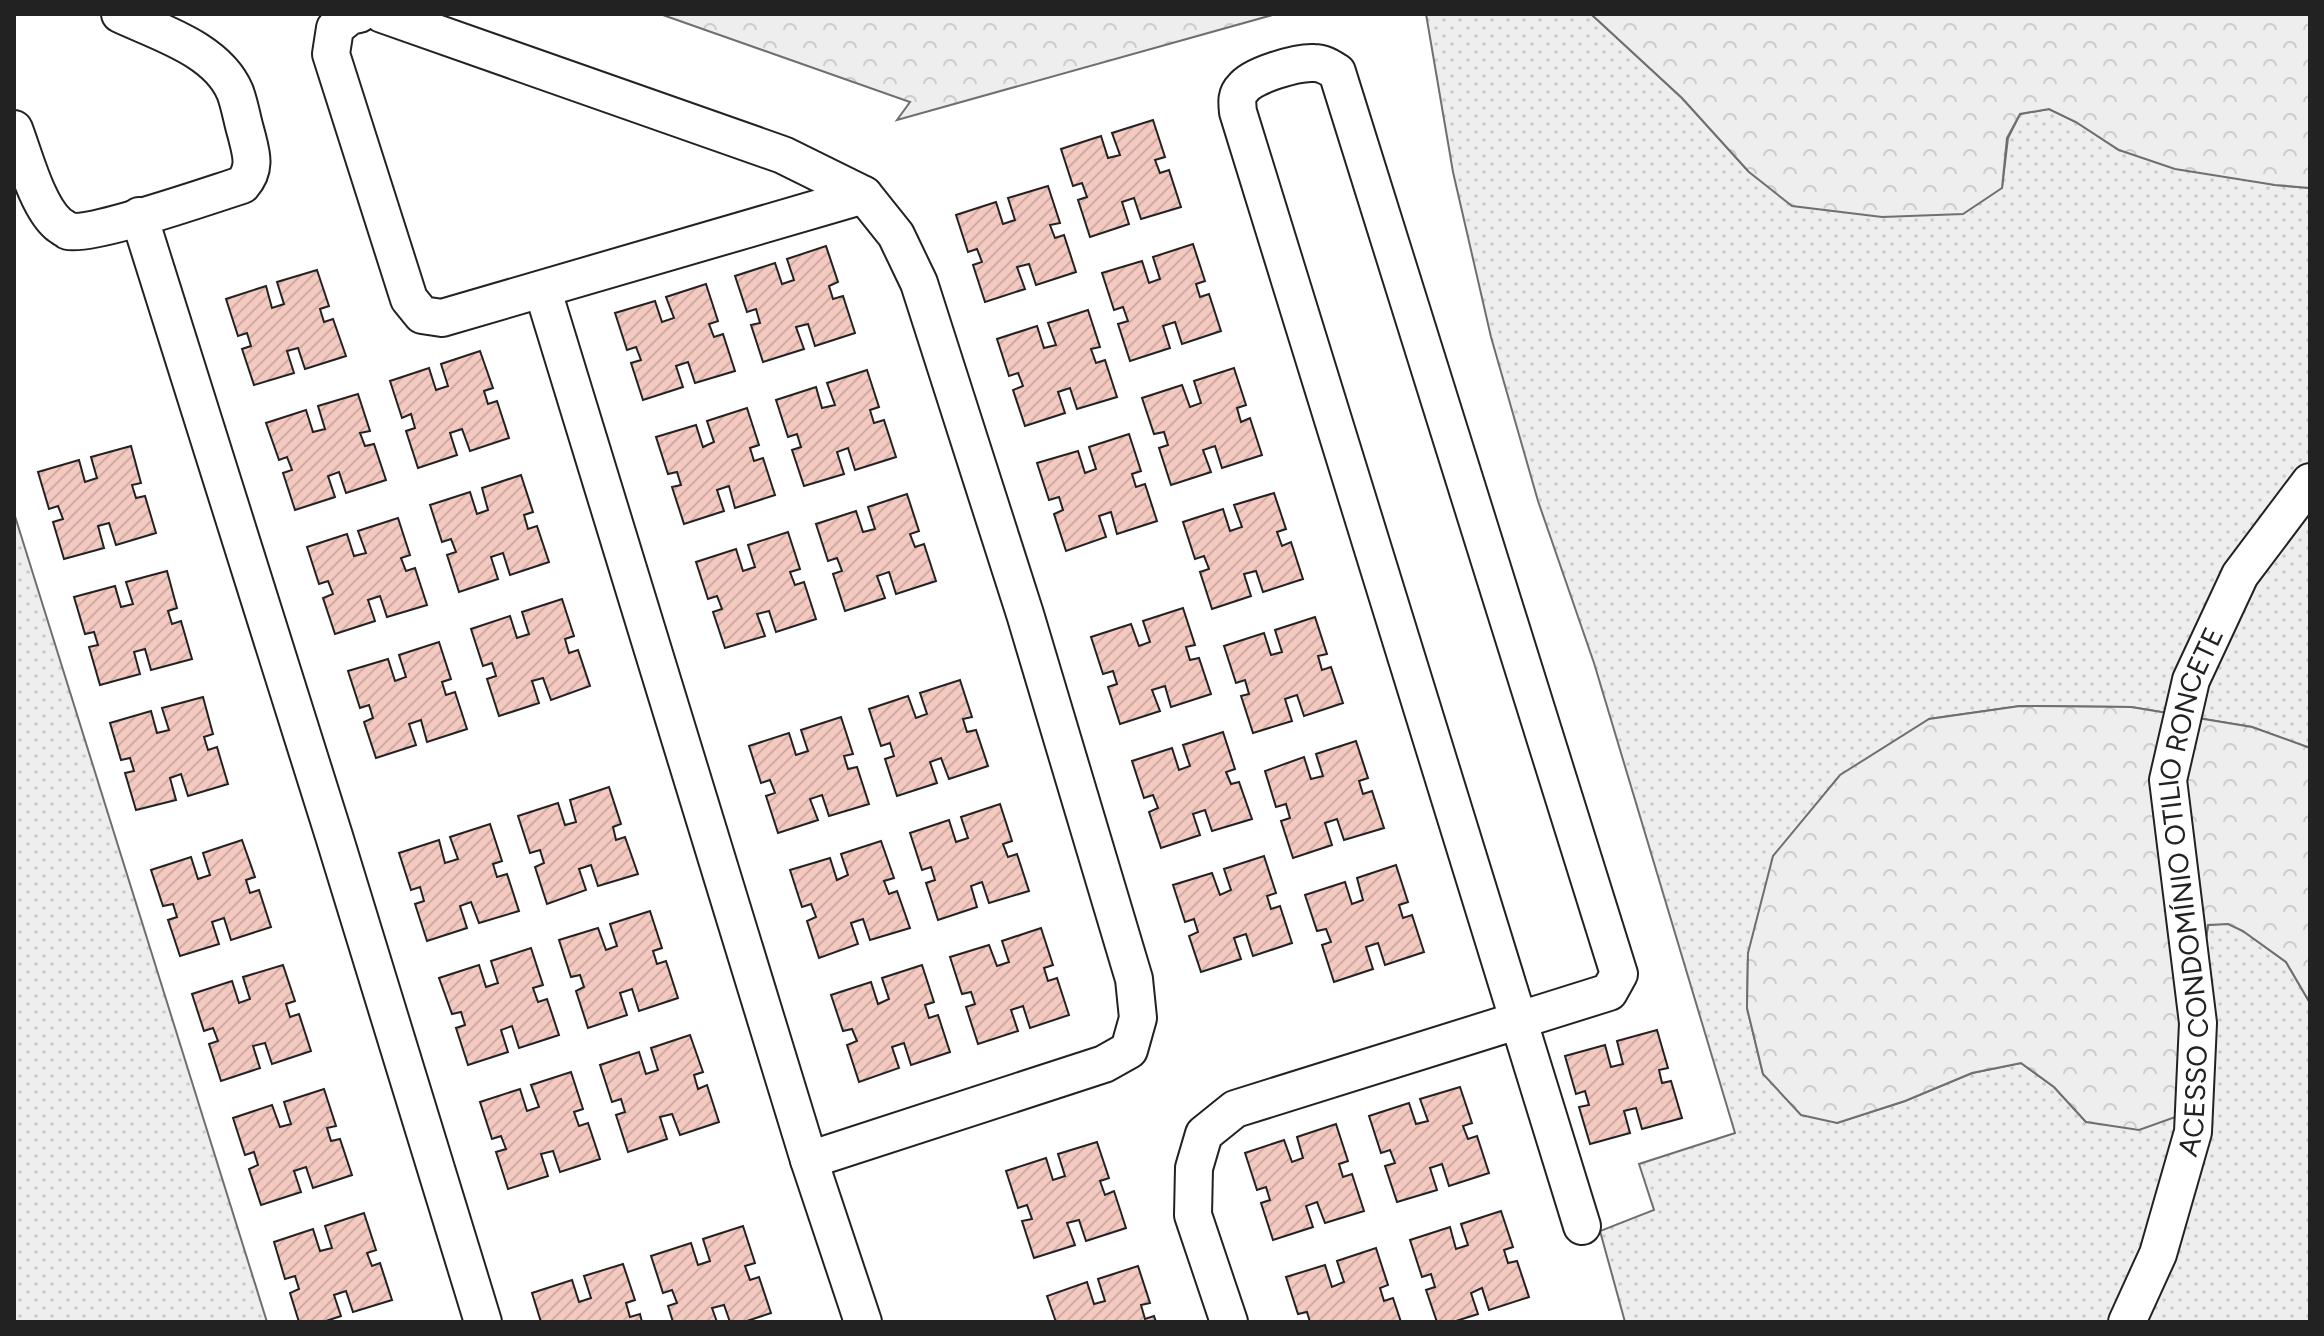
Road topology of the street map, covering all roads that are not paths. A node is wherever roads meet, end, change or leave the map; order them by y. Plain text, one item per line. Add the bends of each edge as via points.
1 (120, 14) edge
2 (359, 14) edge
3 (382, 14) edge
4 (14, 129) edge
5 (864, 195) junction
6 (139, 216) junction
7 (543, 291) junction
8 (2310, 482) edge
9 (1518, 1020) junction
10 (809, 1160) junction
11 (1582, 1226) dead end
12 (483, 1322) edge
13 (863, 1322) edge
14 (1229, 1322) edge
15 (2127, 1322) edge

1 - 6 street via 188,46 214,65 234,90 253,159 242,185
2 - 7 street via 335,28 331,54 409,299 422,315 442,318
3 - 5 street via 783,155
4 - 6 street via 55,223 67,231 84,231
5 - 7 street
5 - 10 street via 896,235 919,283 1125,948 1138,1018 1129,1050 1104,1064
6 - 12 street
7 - 10 street
8 - 15 street, ACESSO CONDOMÍNIO OTILIO RONCETE via 2240,575 2191,680 2168,780 2198,1023 2193,1132 2158,1254
9 - 9 street via 1238,112 1237,99 1251,79 1302,64 1316,62 1337,72 1619,974 1609,992
9 - 11 street
9 - 14 street via 1235,1109 1204,1134 1194,1168 1193,1215
10 - 13 street

